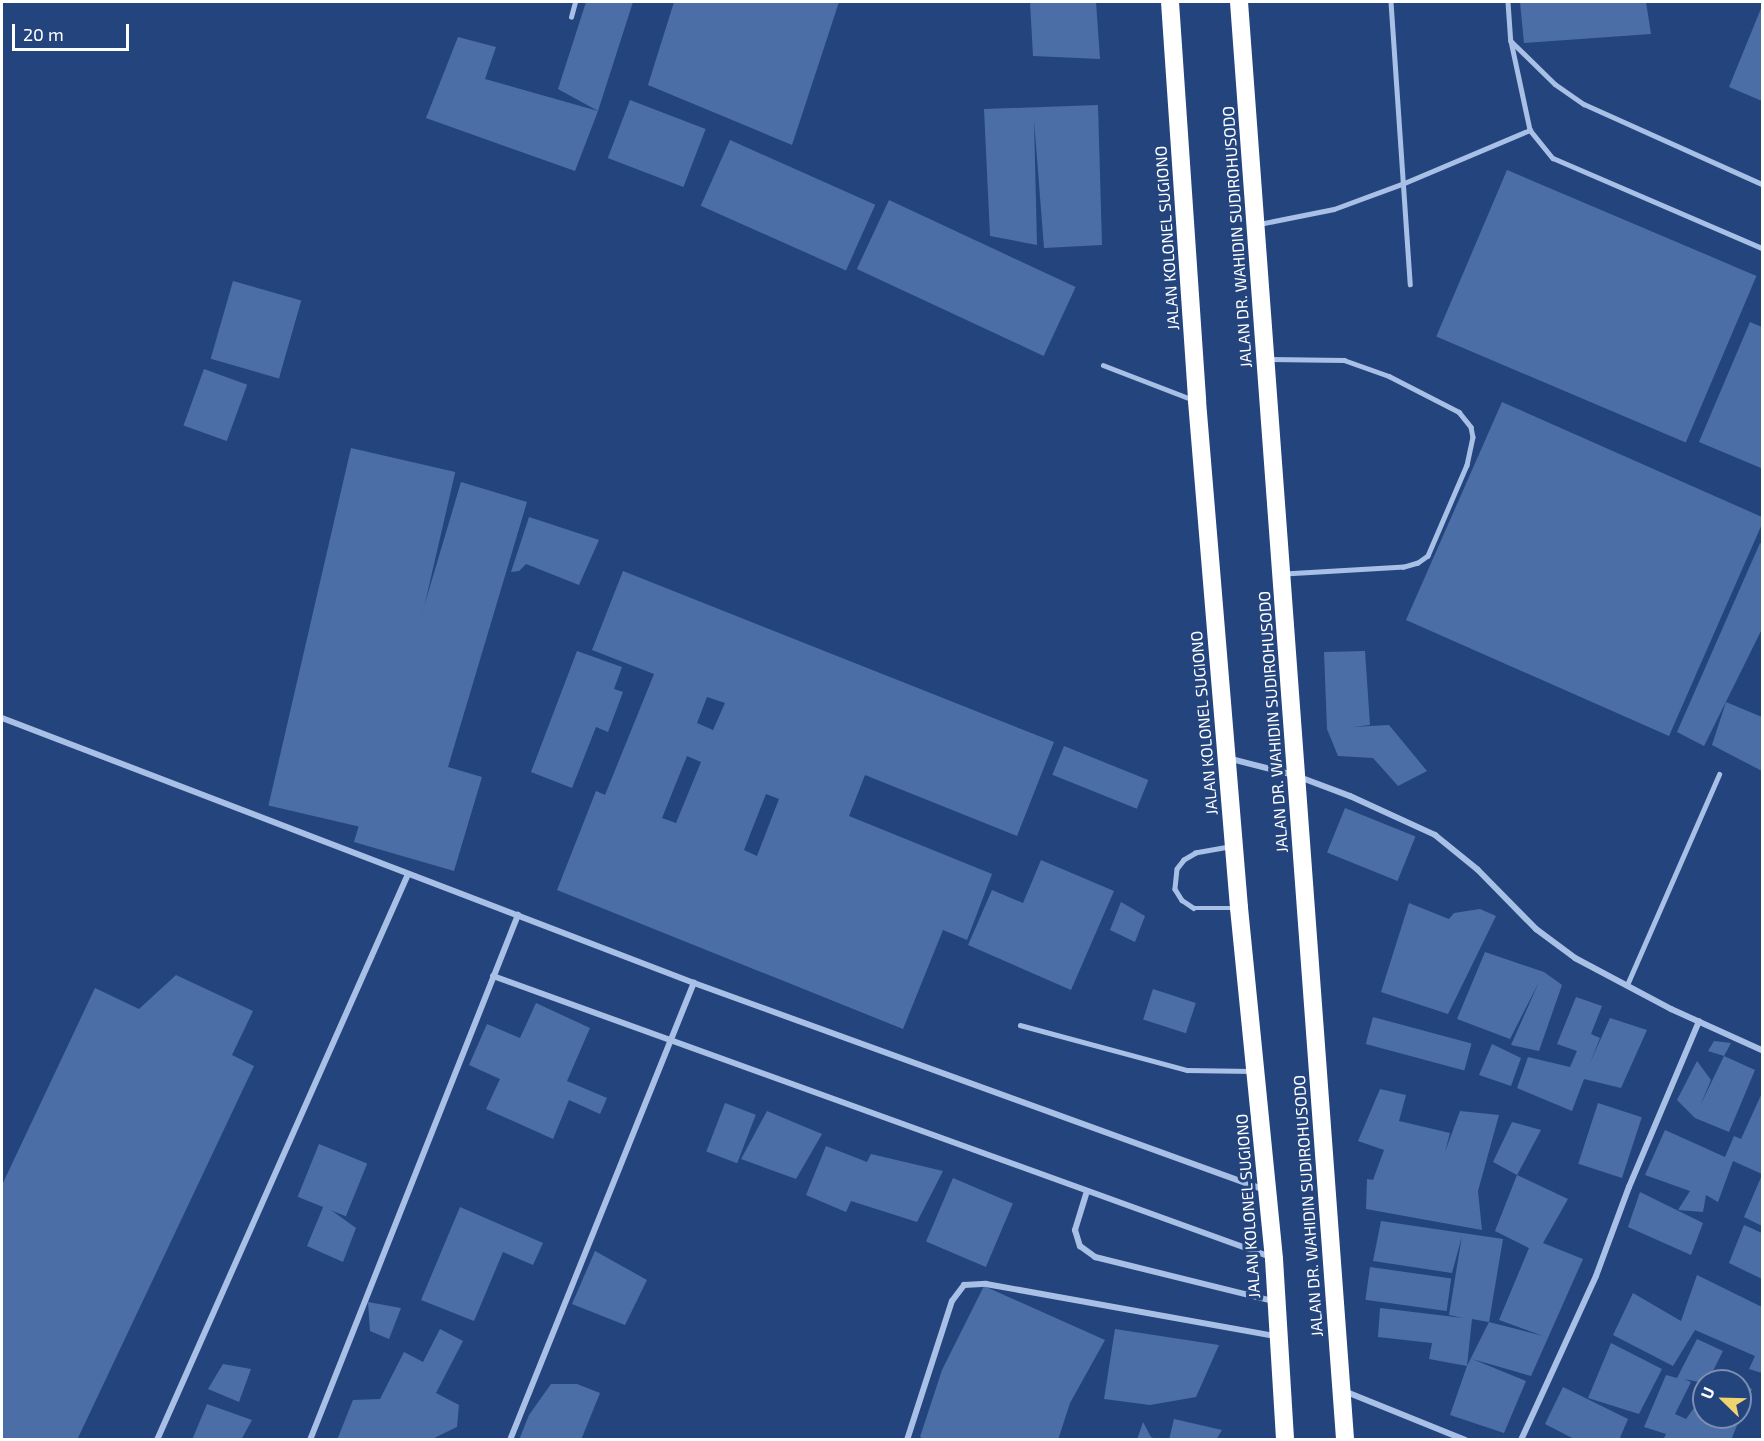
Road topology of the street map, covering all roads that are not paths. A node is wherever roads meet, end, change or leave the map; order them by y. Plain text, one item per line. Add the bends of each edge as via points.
1 (575, 2) edge
2 (1170, 2) edge
3 (1239, 2) edge
4 (1390, 2) edge
5 (1508, 2) edge
6 (571, 17) dead end
7 (1511, 41) junction
8 (1530, 130) junction
9 (1402, 184) junction
10 (1762, 184) edge
11 (1256, 225) junction
12 (1762, 248) edge
13 (1410, 284) dead end
14 (1264, 359) junction
15 (1103, 365) dead end
16 (1197, 401) junction
17 (1282, 574) junction
18 (2, 717) edge
19 (1226, 758) junction
20 (1719, 774) dead end
21 (1294, 775) junction
22 (1234, 846) junction
23 (408, 874) junction
24 (1239, 908) junction
25 (518, 915) junction
26 (494, 976) junction
27 (694, 983) junction
28 (1627, 985) junction
29 (1699, 1021) junction
30 (1020, 1025) dead end
31 (672, 1040) junction
32 (1762, 1050) edge
33 (1257, 1071) junction
34 (1087, 1191) junction
35 (1268, 1191) junction
36 (1274, 1259) junction
37 (1275, 1301) junction
38 (1277, 1336) junction
39 (1340, 1390) junction
40 (158, 1440) edge
41 (310, 1440) edge
42 (510, 1440) edge
43 (907, 1440) edge
44 (1285, 1440) edge
45 (1345, 1440) edge
46 (1465, 1440) edge
47 (1521, 1440) edge

1 - 6 lane
2 - 16 highway, JALAN KOLONEL SUGIONO
3 - 11 highway, JALAN DR. WAHIDIN SUDIROHUSODO
4 - 9 lane
5 - 7 lane
7 - 8 lane
7 - 10 lane via 1555,84 1584,104
8 - 9 lane
8 - 12 lane via 1553,158
9 - 11 lane via 1323,212
9 - 13 lane
11 - 14 highway, JALAN DR. WAHIDIN SUDIROHUSODO
14 - 17 highway, JALAN DR. WAHIDIN SUDIROHUSODO
14 - 17 lane via 1331,358 1389,376 1459,412 1471,427 1473,437 1470,458 1428,556 1404,567
15 - 16 lane
16 - 19 highway, JALAN KOLONEL SUGIONO
17 - 21 highway, JALAN DR. WAHIDIN SUDIROHUSODO
18 - 23 street
19 - 21 street
19 - 22 highway, JALAN KOLONEL SUGIONO
20 - 28 lane
21 - 28 street via 1435,835 1478,870 1536,929 1575,958
21 - 39 highway, JALAN DR. WAHIDIN SUDIROHUSODO via 1306,892
22 - 24 highway, JALAN KOLONEL SUGIONO
22 - 24 lane via 1196,853 1184,860 1178,869 1175,889 1194,908
23 - 25 street
23 - 40 street
24 - 33 highway, JALAN KOLONEL SUGIONO
25 - 26 street
25 - 27 street
26 - 31 street
26 - 41 street
27 - 31 street
27 - 35 street
28 - 29 street
29 - 32 street
29 - 47 street via 1596,1276
30 - 33 lane via 1187,1071
31 - 34 street
31 - 42 street
33 - 35 highway, JALAN KOLONEL SUGIONO
34 - 36 street
34 - 37 street via 1075,1230 1080,1246 1095,1257
35 - 36 highway, JALAN KOLONEL SUGIONO
36 - 37 highway, JALAN KOLONEL SUGIONO
37 - 38 highway, JALAN KOLONEL SUGIONO
38 - 43 street via 986,1284 964,1285 952,1301
38 - 44 highway, JALAN KOLONEL SUGIONO
39 - 45 highway, JALAN DR. WAHIDIN SUDIROHUSODO
39 - 46 street

